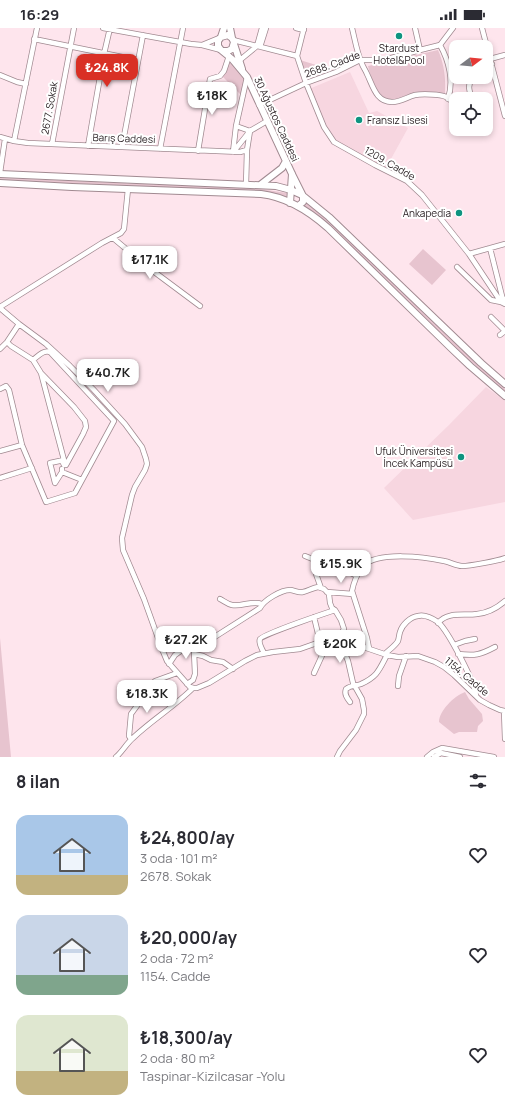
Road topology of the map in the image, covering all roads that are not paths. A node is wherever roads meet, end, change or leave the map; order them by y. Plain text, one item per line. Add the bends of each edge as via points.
1 (37, 28) edge
2 (74, 28) edge
3 (102, 28) edge
4 (183, 28) edge
5 (224, 28) edge
6 (230, 28) edge
7 (262, 28) edge
8 (266, 28) edge
9 (296, 28) edge
10 (352, 28) edge
11 (415, 28) edge
12 (453, 28) edge
13 (482, 28) edge
14 (110, 29) edge
15 (304, 29) edge
16 (143, 35) junction
17 (220, 38) junction
18 (34, 39) junction
19 (485, 40) edge
20 (233, 41) junction
21 (180, 42) junction
22 (202, 45) junction
23 (440, 45) junction
24 (70, 46) junction
25 (257, 47) junction
26 (420, 50) junction
27 (222, 51) junction
28 (104, 54) junction
29 (505, 55) edge
30 (229, 56) junction
31 (297, 56) junction
32 (493, 58) edge
33 (137, 60) junction
34 (240, 60) junction
35 (360, 60) junction
36 (493, 68) edge
37 (0, 75) edge
38 (245, 75) junction
39 (306, 83) junction
40 (26, 84) junction
41 (505, 91) edge
42 (499, 93) junction
43 (448, 99) joint
44 (259, 105) junction
45 (505, 116) edge
46 (267, 121) junction
47 (236, 126) junction
48 (250, 130) junction
49 (2, 138) edge
50 (14, 142) junction
51 (52, 144) junction
52 (88, 146) junction
53 (122, 147) junction
54 (160, 149) junction
55 (198, 150) junction
56 (247, 150) junction
57 (233, 152) junction
58 (286, 161) junction
59 (0, 173) edge
60 (292, 174) junction
61 (0, 183) edge
62 (246, 185) junction
63 (260, 185) junction
64 (128, 189) junction
65 (291, 190) junction
66 (303, 196) junction
67 (290, 203) junction
68 (298, 206) junction
69 (113, 238) junction
70 (505, 244) edge
71 (490, 248) junction
72 (468, 254) junction
73 (457, 267) dead end
74 (504, 302) edge
75 (200, 306) dead end
76 (0, 307) edge
77 (491, 317) dead end
78 (19, 324) junction
79 (505, 331) edge
80 (500, 335) dead end
81 (7, 342) junction
82 (0, 349) edge
83 (33, 360) junction
84 (41, 373) junction
85 (505, 384) edge
86 (0, 389) edge
87 (505, 396) edge
88 (22, 444) junction
89 (0, 451) edge
90 (64, 462) junction
91 (32, 468) junction
92 (62, 472) junction
93 (0, 478) edge
94 (82, 480) junction
95 (305, 556) dead end
96 (505, 558) edge
97 (316, 574) dead end
98 (357, 576) junction
99 (321, 588) junction
100 (327, 592) junction
101 (352, 594) junction
102 (220, 599) dead end
103 (505, 601) edge
104 (262, 604) junction
105 (335, 610) junction
106 (314, 617) junction
107 (438, 623) junction
108 (330, 638) junction
109 (339, 638) junction
110 (475, 639) dead end
111 (320, 642) junction
112 (196, 644) junction
113 (454, 645) junction
114 (495, 647) dead end
115 (369, 648) junction
116 (264, 653) junction
117 (194, 654) junction
118 (458, 654) junction
119 (386, 655) junction
120 (406, 656) junction
121 (169, 664) junction
122 (233, 669) junction
123 (314, 672) dead end
124 (177, 673) junction
125 (188, 684) junction
126 (354, 686) junction
127 (398, 686) dead end
128 (193, 688) junction
129 (476, 696) junction
130 (350, 702) dead end
131 (505, 711) edge
132 (131, 739) junction
133 (505, 739) edge
134 (116, 757) edge
135 (337, 757) edge
136 (427, 757) edge
137 (434, 757) edge
138 (460, 757) edge
139 (494, 757) edge

1 - 18 street
2 - 24 street, 2677. Sokak
3 - 14 street
4 - 21 street
5 - 17 main road
6 - 20 main road
7 - 25 street
8 - 25 street
9 - 15 street
10 - 35 street
11 - 26 street
12 - 23 street
13 - 19 street
14 - 16 street
14 - 28 street
15 - 31 street
16 - 21 street
16 - 33 street
17 - 20 main road via 228,35
17 - 22 street
17 - 27 main road via 218,43
18 - 24 street
18 - 40 street
20 - 25 street
20 - 27 main road via 230,50
20 - 34 main road
21 - 22 street
21 - 54 street
22 - 27 street
23 - 26 street, 2688. Cadde
23 - 43 street via 450,73
24 - 28 street
24 - 51 street, 2677. Sokak
25 - 31 street
25 - 34 street
26 - 35 street, 2688. Cadde via 384,60
27 - 30 main road
28 - 33 street
28 - 52 street
29 - 32 street
30 - 38 main road
30 - 55 street via 220,76 210,79
31 - 39 street, 1209. Cadde
33 - 53 street
34 - 38 main road
35 - 39 street, 2688. Cadde
35 - 43 street via 378,96 386,101 399,102 416,94 441,95
36 - 42 street
37 - 40 street
38 - 44 main road, 30 Ağustos Caddesi
38 - 47 street
39 - 44 street, 2688. Cadde
39 - 72 street, 1209. Cadde via 324,127 334,142 407,182 422,195
40 - 50 street
41 - 42 street
42 - 45 street
44 - 46 main road, 30 Ağustos Caddesi
46 - 48 street
46 - 58 main road, 30 Ağustos Caddesi
47 - 48 street
47 - 57 street
48 - 56 street
48 - 57 street
49 - 50 street, Barış Caddesi
49 - 59 street
50 - 51 street, Barış Caddesi
51 - 52 street, Barış Caddesi
52 - 53 street, Barış Caddesi
53 - 54 street, Barış Caddesi
54 - 55 street, Barış Caddesi
55 - 57 street, Barış Caddesi
56 - 57 street, Barış Caddesi
56 - 62 street
58 - 60 main road, 30 Ağustos Caddesi
58 - 63 main road via 282,168
59 - 62 main road
60 - 65 main road, 30 Ağustos Caddesi
60 - 66 main road, 30 Ağustos Caddesi
61 - 64 main road
62 - 63 main road
63 - 65 main road
64 - 67 main road via 261,194
64 - 69 street via 124,229
65 - 66 main road
65 - 67 main road, 30 Ağustos Caddesi
66 - 68 main road
66 - 85 main road via 329,217
67 - 68 main road
68 - 87 main road via 328,228 456,353
69 - 75 street
69 - 76 street
70 - 71 street
71 - 72 street
71 - 74 street
72 - 74 street, 1209. Cadde
73 - 74 street via 491,300
76 - 78 street
77 - 79 street
78 - 81 street
78 - 121 street via 46,344 88,384 125,424 142,447 146,464 132,495 122,538 123,550
79 - 80 street
81 - 82 street
81 - 83 street
83 - 84 street
83 - 94 street via 43,352 50,352 114,421
84 - 90 street
84 - 90 street via 86,423 72,456 66,465
86 - 88 street via 6,386 9,390
88 - 89 street
88 - 91 street
90 - 92 street
90 - 92 street via 50,463 55,483
91 - 93 street
91 - 94 street via 46,502 75,494
92 - 94 street
95 - 98 street
96 - 98 street via 462,566 418,557 391,557 375,559 364,565
97 - 99 street
98 - 101 street
99 - 100 street
99 - 104 street via 315,587 304,592 288,590
100 - 101 street
100 - 105 street
101 - 115 street
102 - 104 street via 230,605 259,602
103 - 107 street via 491,611 456,614
104 - 112 street via 260,608 213,638
105 - 106 street
105 - 109 street via 344,629
106 - 111 street
106 - 116 street via 262,636 259,642
107 - 113 street
107 - 119 street via 427,616 412,618 403,626 397,642
108 - 109 street, 1154. Cadde
108 - 111 street, 1154. Cadde
108 - 123 street
109 - 115 street, 1154. Cadde
109 - 126 street
110 - 113 street
111 - 116 street, 1154. Cadde via 300,649
112 - 117 street
112 - 121 street via 175,655
113 - 118 street
114 - 118 street via 477,655
115 - 119 street, 1154. Cadde
116 - 122 street, 1154. Cadde
117 - 122 street via 223,662
117 - 125 street via 195,674
118 - 129 street
119 - 120 street, 1154. Cadde
119 - 126 street via 377,674
120 - 127 street
120 - 129 street, 1154. Cadde via 426,658 444,667
121 - 124 street
122 - 128 street, 1154. Cadde via 203,686
124 - 125 street
124 - 132 street via 155,681 131,714
125 - 128 street
126 - 130 street via 345,691
126 - 135 street via 364,706 364,714
128 - 132 street, 1154. Cadde
129 - 131 street, 1154. Cadde via 489,705
131 - 133 street
132 - 134 street, 1154. Cadde
136 - 139 street via 442,748
137 - 138 street via 441,753

